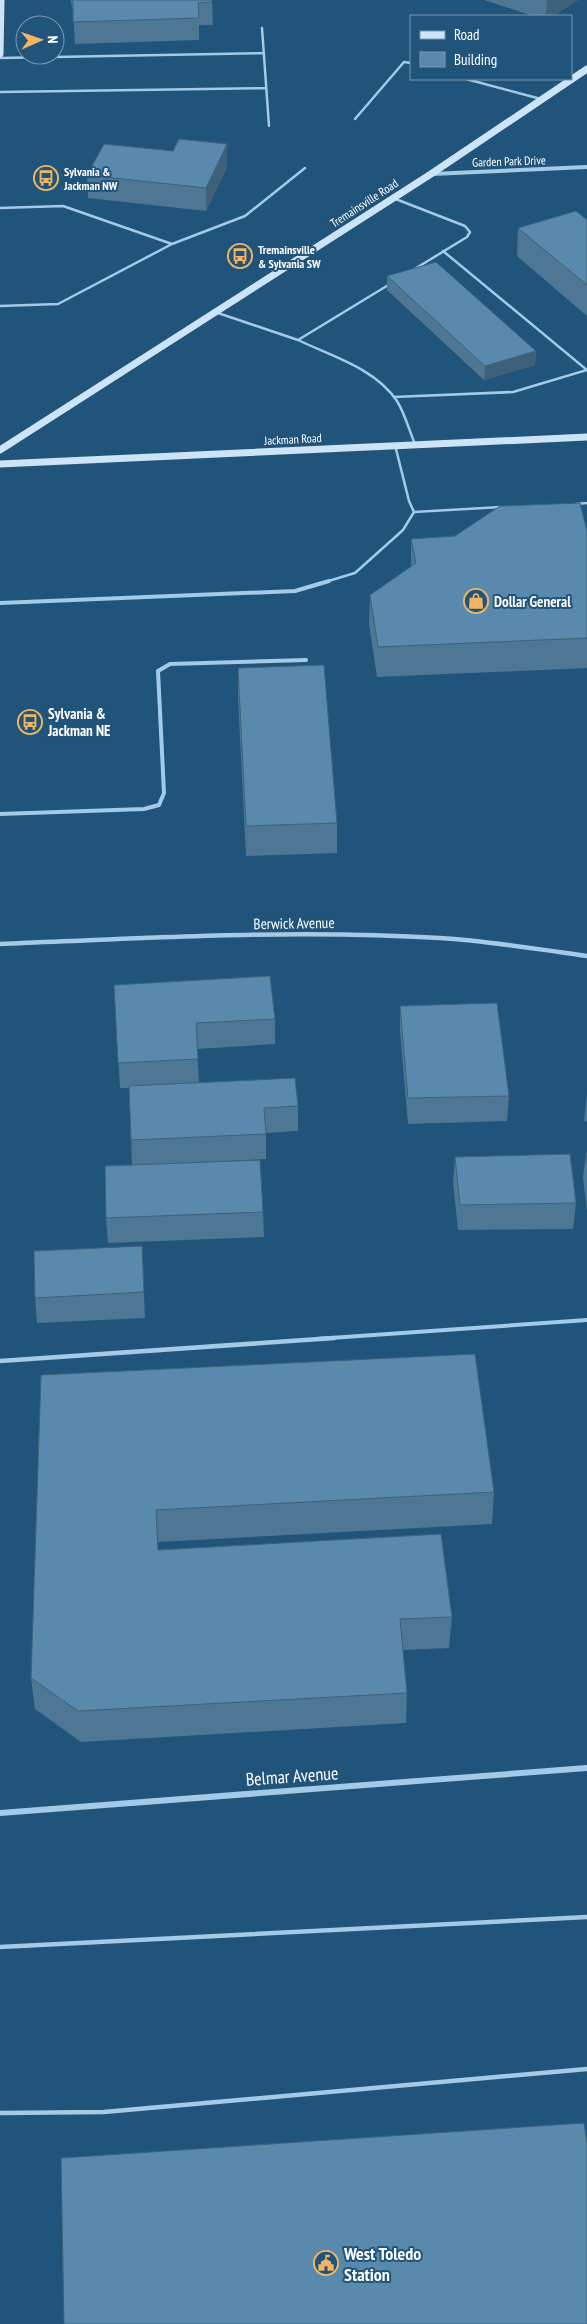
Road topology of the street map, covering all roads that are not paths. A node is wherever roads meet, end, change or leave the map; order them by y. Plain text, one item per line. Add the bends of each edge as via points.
1 (1, 0) edge
2 (262, 28) dead end
3 (264, 53) junction
4 (0, 56) edge
5 (410, 63) edge
6 (587, 69) edge
7 (572, 79) edge
8 (470, 80) edge
9 (570, 80) edge
10 (266, 88) junction
11 (0, 92) edge
12 (541, 99) junction
13 (355, 119) dead end
14 (269, 126) dead end
15 (587, 167) edge
16 (305, 168) dead end
17 (431, 174) junction
18 (393, 198) junction
19 (0, 208) edge
20 (172, 244) junction
21 (444, 252) junction
22 (411, 271) edge
23 (395, 281) edge
24 (0, 306) edge
25 (215, 312) junction
26 (298, 340) junction
27 (587, 370) edge
28 (394, 397) junction
29 (587, 436) edge
30 (415, 444) junction
31 (395, 446) junction
32 (0, 450) edge
33 (0, 464) edge
34 (587, 503) edge
35 (568, 504) edge
36 (502, 507) edge
37 (414, 512) junction
38 (0, 603) edge
39 (306, 660) dead end
40 (0, 814) edge
41 (0, 944) edge
42 (587, 956) edge
43 (587, 1320) edge
44 (0, 1361) edge
45 (587, 1768) edge
46 (0, 1813) edge
47 (587, 1918) edge
48 (0, 1947) edge
49 (587, 2069) edge
50 (0, 2113) edge

1 - 4 street
2 - 3 lane
3 - 4 lane
3 - 10 lane
5 - 13 lane via 404,62
6 - 7 street, Tremainsville Road
8 - 12 lane
9 - 12 street, Tremainsville Road
10 - 11 lane
10 - 14 lane
12 - 17 street, Tremainsville Road
15 - 17 street, Garden Park Drive
16 - 20 lane via 245,216
17 - 18 street, Tremainsville Road
18 - 21 lane via 465,226 470,232 467,237
18 - 25 street, Tremainsville Road
19 - 20 lane via 63,206
20 - 24 lane via 58,304
21 - 22 lane
21 - 27 lane
23 - 26 lane
25 - 26 lane
25 - 32 street, Tremainsville Road
26 - 28 lane via 371,376
27 - 28 lane via 513,392
28 - 30 lane
29 - 30 street, Jackman Road
30 - 31 street, Jackman Road
31 - 33 street, Jackman Road
31 - 37 lane
34 - 35 lane
36 - 37 lane
37 - 38 lane via 402,530 355,573 295,591
39 - 40 lane via 170,664 158,671 164,793 159,805 144,809
41 - 42 street, Berwick Avenue via 324,934 448,939 546,948
43 - 44 lane
45 - 46 street, Belmar Avenue
47 - 48 lane
49 - 50 lane via 104,2112

